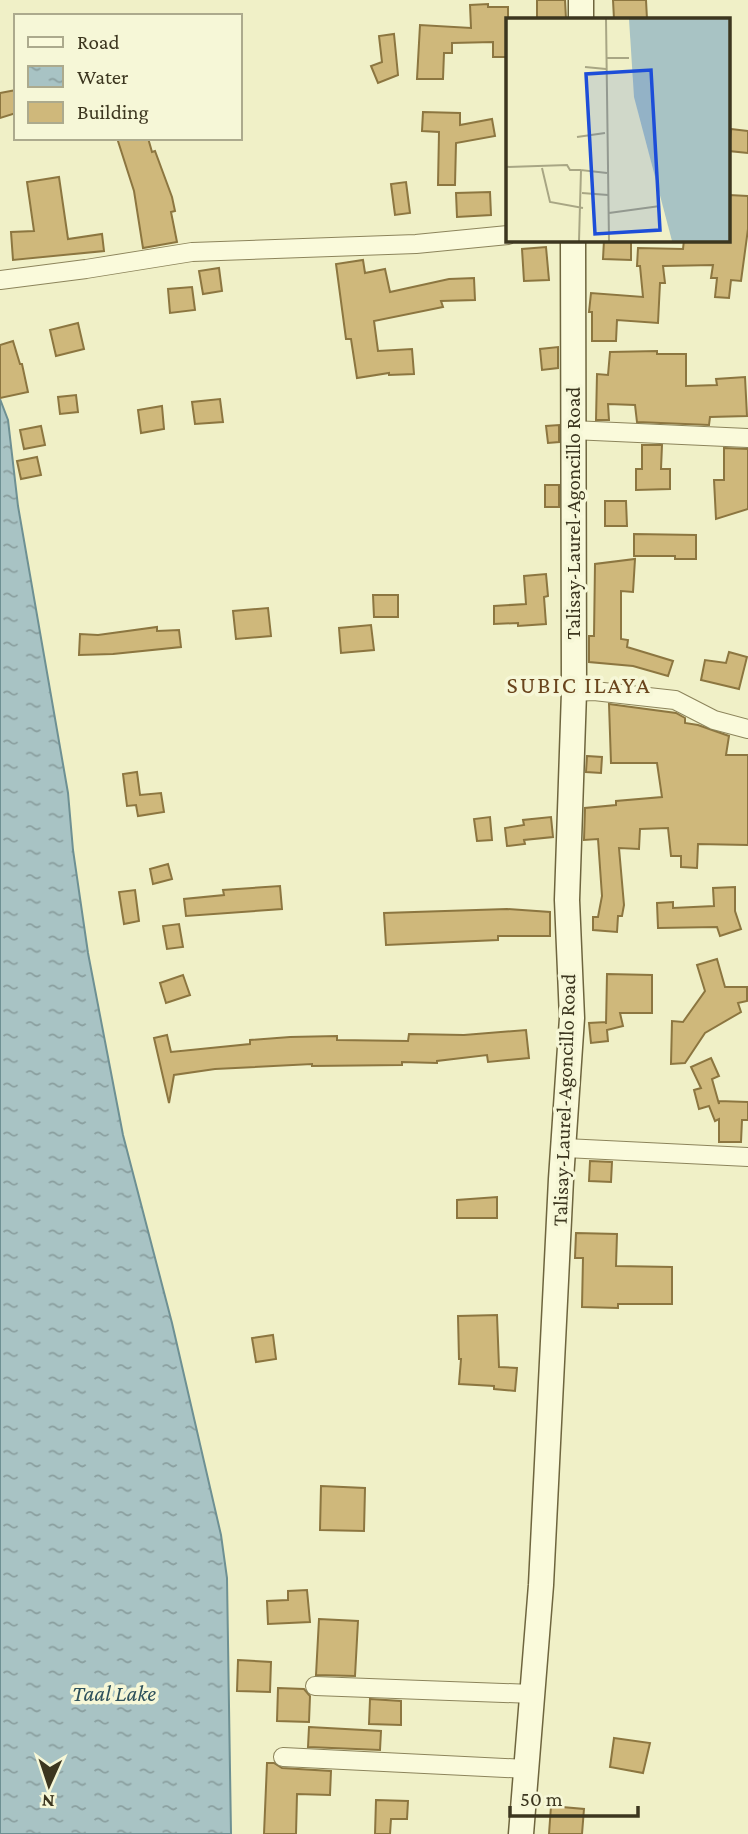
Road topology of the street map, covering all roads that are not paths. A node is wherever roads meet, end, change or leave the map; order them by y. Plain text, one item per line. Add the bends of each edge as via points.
1 (581, 0) edge
2 (581, 18) edge
3 (506, 235) edge
4 (573, 242) edge
5 (0, 281) edge
6 (572, 430) junction
7 (748, 438) edge
8 (574, 692) junction
9 (748, 729) edge
10 (565, 1148) junction
11 (748, 1157) edge
12 (315, 1686) dead end
13 (532, 1693) junction
14 (282, 1758) dead end
15 (526, 1769) junction
16 (521, 1834) edge

1 - 2 main road
3 - 5 street via 416,244 192,251
4 - 6 main road, Talisay-Laurel-Agoncillo Road
6 - 7 street
6 - 8 main road, Talisay-Laurel-Agoncillo Road
8 - 9 street via 675,700 714,720
8 - 10 main road, Talisay-Laurel-Agoncillo Road via 567,900 572,1018
10 - 11 street
10 - 13 main road, Talisay-Laurel-Agoncillo Road
12 - 13 street
13 - 15 main road, Talisay-Laurel-Agoncillo Road
14 - 15 street
15 - 16 main road, Talisay-Laurel-Agoncillo Road

